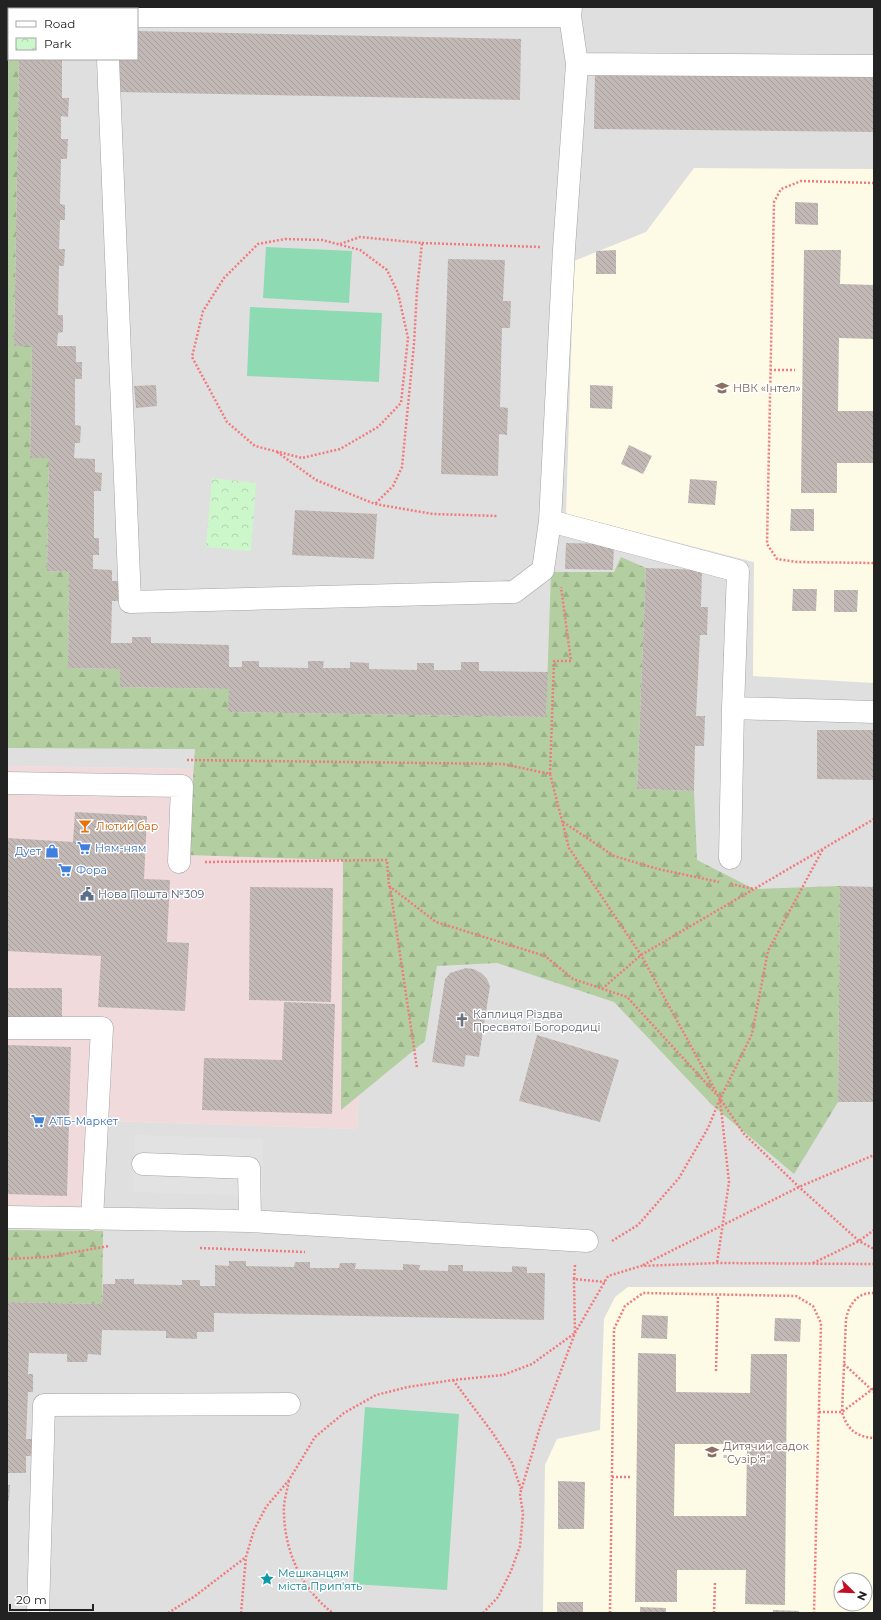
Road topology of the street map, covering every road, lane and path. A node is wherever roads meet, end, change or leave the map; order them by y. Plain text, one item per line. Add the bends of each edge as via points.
1 (570, 11) edge
2 (138, 16) edge
3 (108, 60) edge
4 (578, 64) junction
5 (874, 66) edge
6 (874, 183) edge
7 (422, 243) junction
8 (339, 245) junction
9 (564, 249) junction
10 (770, 370) junction
11 (795, 370) dead end
12 (275, 451) junction
13 (375, 504) junction
14 (498, 516) dead end
15 (550, 521) junction
16 (874, 563) edge
17 (561, 583) dead end
18 (733, 708) junction
19 (874, 712) edge
20 (183, 760) dead end
21 (550, 774) junction
22 (7, 783) edge
23 (874, 819) edge
24 (562, 822) junction
25 (823, 849) junction
26 (730, 858) dead end
27 (178, 862) joint
28 (390, 886) junction
29 (754, 889) junction
30 (640, 955) junction
31 (602, 989) junction
32 (7, 1028) edge
33 (417, 1068) dead end
34 (720, 1099) junction
35 (874, 1155) edge
36 (143, 1164) dead end
37 (799, 1187) junction
38 (7, 1217) edge
39 (92, 1219) junction
40 (250, 1221) junction
41 (722, 1224) junction
42 (874, 1230) edge
43 (859, 1241) junction
44 (597, 1242) joint
45 (116, 1244) dead end
46 (196, 1248) dead end
47 (874, 1249) edge
48 (306, 1252) dead end
49 (7, 1259) edge
50 (576, 1263) dead end
51 (717, 1263) junction
52 (811, 1264) junction
53 (874, 1264) edge
54 (641, 1266) junction
55 (574, 1279) junction
56 (605, 1282) junction
57 (874, 1293) edge
58 (718, 1295) junction
59 (575, 1333) junction
60 (844, 1364) junction
61 (716, 1371) dead end
62 (453, 1380) junction
63 (873, 1390) edge
64 (289, 1404) dead end
65 (819, 1412) junction
66 (842, 1412) junction
67 (874, 1438) edge
68 (612, 1477) junction
69 (631, 1477) dead end
70 (289, 1480) junction
71 (521, 1490) junction
72 (246, 1557) junction
73 (715, 1582) dead end
74 (38, 1613) edge
75 (168, 1613) edge
76 (241, 1613) edge
77 (333, 1613) edge
78 (483, 1613) edge
79 (610, 1613) edge
80 (714, 1613) edge
81 (814, 1613) edge

1 - 2 lane
1 - 4 lane
3 - 15 lane via 130,602 514,592 543,570
4 - 5 lane
4 - 9 lane
6 - 10 path via 801,181 781,189 774,202
7 - 8 path via 360,237
7 - 9 path
7 - 13 path via 402,467 393,486
8 - 12 path via 360,250 387,270 398,294 408,338 400,403 378,427 340,449 302,458
8 - 12 path via 322,240 285,239 258,244 224,278 203,311 192,357 227,422 255,446
9 - 15 lane
10 - 11 path
10 - 16 path via 766,544 777,559 797,562
12 - 13 path via 316,480
13 - 14 path via 433,514
15 - 18 lane via 738,571
17 - 21 path via 571,661 554,660
18 - 19 lane
18 - 26 lane
20 - 21 path via 503,764
21 - 24 path
22 - 27 lane via 182,786
23 - 25 path
24 - 29 path via 614,856 658,869
24 - 30 path via 569,848
25 - 29 path
25 - 34 path via 768,950 752,1034
27 - 28 path via 387,860
28 - 31 path via 436,922 545,956 573,979
28 - 33 path
29 - 30 path
30 - 31 path
30 - 34 path
31 - 34 path via 627,997
32 - 39 lane via 102,1028
34 - 37 path via 744,1134
34 - 41 path via 730,1182
34 - 44 path via 708,1128 679,1178 638,1225
35 - 37 path
36 - 40 lane via 249,1168
37 - 41 path
37 - 43 path
38 - 39 lane
39 - 40 lane
40 - 44 lane
41 - 51 path
41 - 54 path
42 - 43 path
43 - 47 path
43 - 52 path
45 - 49 path via 46,1257
46 - 48 path
50 - 55 path
51 - 52 path
51 - 54 path
52 - 53 path
54 - 56 path via 608,1276
55 - 56 path
55 - 59 path
56 - 59 path
57 - 60 path via 861,1295 848,1309
58 - 61 path
58 - 65 path via 796,1296 813,1306 821,1323
58 - 68 path via 643,1293 625,1306 614,1329
59 - 62 path via 532,1364 503,1375
59 - 71 path via 540,1427
60 - 63 path
60 - 66 path
62 - 70 path via 376,1394 344,1413 315,1437
62 - 71 path via 512,1463
63 - 66 path
64 - 74 lane via 44,1405
65 - 66 path
65 - 81 path
66 - 67 path via 844,1421 856,1435
68 - 69 path
68 - 79 path
70 - 72 path via 266,1507 254,1530
70 - 77 path via 283,1512 286,1540 293,1563 307,1587 323,1606
71 - 78 path via 523,1514 520,1546 498,1597
72 - 75 path
72 - 76 path
73 - 80 path

